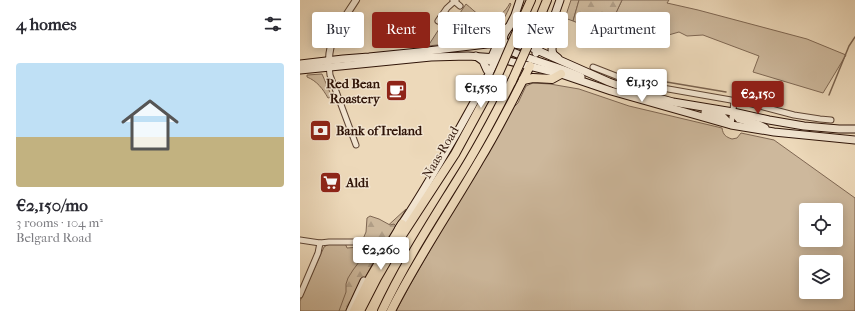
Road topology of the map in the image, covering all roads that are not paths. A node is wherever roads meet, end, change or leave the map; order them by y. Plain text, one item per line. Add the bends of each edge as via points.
1 (356, 0) edge
2 (454, 0) edge
3 (520, 0) edge
4 (531, 0) edge
5 (547, 0) edge
6 (560, 0) edge
7 (460, 6) dead end
8 (444, 12) edge
9 (556, 12) edge
10 (509, 27) junction
11 (505, 29) edge
12 (505, 33) edge
13 (505, 44) edge
14 (505, 47) edge
15 (448, 48) edge
16 (500, 48) edge
17 (552, 48) edge
18 (537, 50) junction
19 (476, 56) junction
20 (494, 58) junction
21 (561, 61) junction
22 (329, 63) junction
23 (531, 63) junction
24 (300, 64) edge
25 (593, 67) dead end
26 (300, 70) edge
27 (487, 70) junction
28 (560, 74) junction
29 (523, 80) junction
30 (484, 82) junction
31 (601, 87) junction
32 (734, 102) junction
33 (686, 105) junction
34 (732, 112) junction
35 (831, 120) dead end
36 (731, 125) junction
37 (855, 129) edge
38 (774, 132) junction
39 (855, 140) edge
40 (356, 145) dead end
41 (402, 224) junction
42 (300, 240) edge
43 (356, 242) dead end
44 (320, 243) junction
45 (300, 295) edge
46 (350, 311) edge
47 (354, 311) edge
48 (360, 311) edge
49 (382, 311) edge
50 (391, 311) edge

1 - 22 street via 333,38 329,49
2 - 7 street
2 - 8 street
3 - 10 main road
4 - 48 highway, Naas Road, bridge via 498,75 455,154 399,240
5 - 49 highway, bridge via 499,106 472,156 398,278
6 - 9 main road
10 - 11 main road
10 - 12 main road
13 - 18 main road via 522,45
14 - 23 main road
15 - 22 main road
16 - 20 main road
17 - 21 main road via 553,54
18 - 21 main road
18 - 23 main road
19 - 20 main road
19 - 22 main road
19 - 27 main road via 483,61
20 - 23 main road
20 - 27 main road
20 - 30 main road
21 - 33 main road via 636,92
22 - 24 main road
22 - 26 main road
22 - 40 street via 333,82
23 - 28 main road
23 - 29 highway
23 - 31 main road via 567,70
25 - 32 street via 634,83
27 - 30 main road
28 - 29 highway via 552,79
28 - 31 main road
29 - 50 highway via 480,160
30 - 41 main road via 446,152
31 - 36 main road
32 - 34 street
32 - 35 street via 740,101 794,115
33 - 34 main road
33 - 36 main road via 722,116
34 - 36 street
34 - 37 main road via 804,126
34 - 38 main road via 739,119
36 - 38 main road
38 - 39 main road
41 - 46 main road via 370,270
41 - 47 highway
42 - 44 street
43 - 44 street
44 - 45 street

